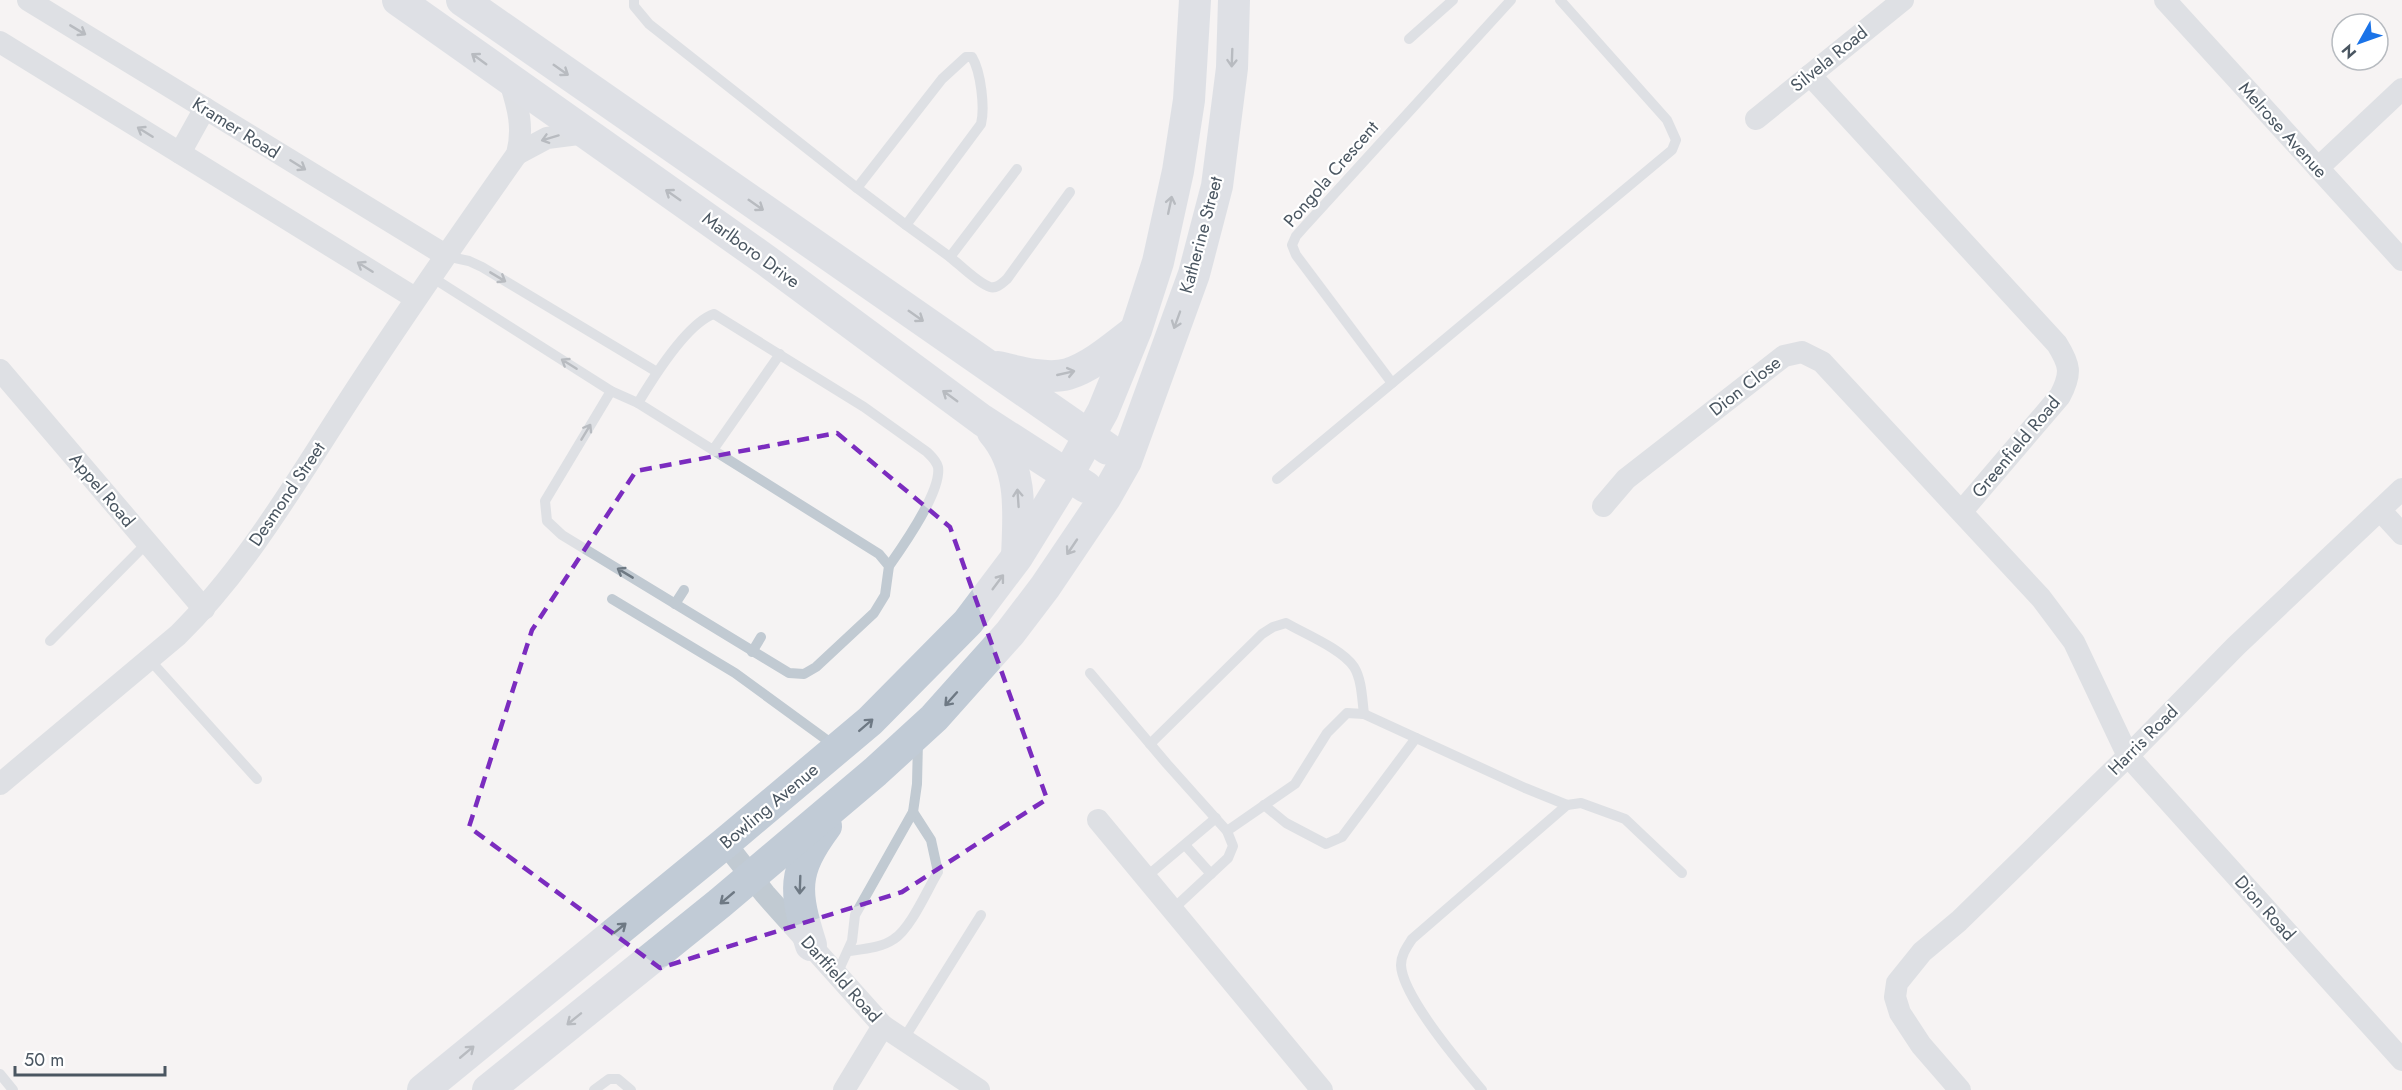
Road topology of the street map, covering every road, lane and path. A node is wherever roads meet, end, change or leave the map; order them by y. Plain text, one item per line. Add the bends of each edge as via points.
1 (28, 0) edge
2 (398, 0) edge
3 (462, 0) edge
4 (634, 0) edge
5 (1195, 0) edge
6 (1234, 0) edge
7 (1453, 0) edge
8 (1511, 0) edge
9 (1560, 0) edge
10 (1903, 0) edge
11 (2165, 0) edge
12 (1409, 39) dead end
13 (0, 42) edge
14 (1810, 75) junction
15 (510, 82) junction
16 (2402, 89) edge
17 (205, 108) junction
18 (1756, 119) dead end
19 (586, 133) junction
20 (180, 153) junction
21 (518, 154) junction
22 (2318, 168) junction
23 (1017, 169) dead end
24 (857, 188) junction
25 (1070, 192) dead end
26 (906, 225) junction
27 (445, 255) junction
28 (950, 257) junction
29 (2402, 260) edge
30 (430, 276) junction
31 (415, 298) junction
32 (1136, 330) junction
33 (780, 354) junction
34 (988, 365) junction
35 (0, 370) edge
36 (657, 372) junction
37 (1392, 383) junction
38 (611, 391) junction
39 (638, 403) junction
40 (982, 420) junction
41 (1090, 437) junction
42 (713, 450) junction
43 (1126, 461) junction
44 (1068, 476) junction
45 (1277, 479) dead end
46 (2402, 489) edge
47 (1105, 498) junction
48 (1603, 506) dead end
49 (2380, 510) junction
50 (1962, 511) junction
51 (2402, 534) edge
52 (147, 543) junction
53 (1017, 557) junction
54 (889, 566) junction
55 (684, 590) dead end
56 (612, 599) dead end
57 (675, 604) junction
58 (204, 609) junction
59 (761, 637) dead end
60 (50, 640) dead end
61 (752, 652) junction
62 (149, 659) junction
63 (1090, 673) dead end
64 (1364, 714) junction
65 (918, 733) junction
66 (1416, 738) junction
67 (1150, 744) junction
68 (838, 748) junction
69 (2128, 756) junction
70 (257, 779) dead end
71 (0, 784) edge
72 (845, 797) junction
73 (1264, 805) junction
74 (1567, 805) junction
75 (914, 813) junction
76 (1216, 818) junction
77 (1098, 820) dead end
78 (1227, 831) junction
79 (725, 843) junction
80 (1185, 845) junction
81 (1682, 873) dead end
82 (1211, 874) junction
83 (751, 877) junction
84 (1146, 877) junction
85 (1172, 910) junction
86 (981, 915) dead end
87 (810, 945) junction
88 (849, 951) junction
89 (836, 976) junction
90 (883, 1026) junction
91 (903, 1040) junction
92 (2402, 1060) edge
93 (0, 1074) edge
94 (13, 1090) edge
95 (423, 1090) edge
96 (488, 1090) edge
97 (594, 1090) edge
98 (631, 1090) edge
99 (844, 1090) edge
100 (979, 1090) edge
101 (1322, 1090) edge
102 (1482, 1090) edge
103 (1960, 1090) edge

1 -> 17 street, Kramer Road
15 -> 2 main road, Marlboro Drive
3 -> 34 main road
4 - 24 lane via 634,6 649,24
32 -> 5 main road, Katherine Street via 1158,262 1178,171 1189,100
6 -> 43 main road, Katherine Street via 1232,68 1217,186 1194,274
7 - 12 lane
8 - 37 lane, Pongola Crescent via 1304,227 1292,245
9 - 37 lane via 1667,120 1676,140 1672,150
10 - 14 street, Silvela Road
11 - 22 street, Melrose Avenue
20 -> 13 street
14 - 18 street, Silvela Road
14 - 50 street, Greenfield Road via 2065,357 2068,381 2060,396
15 - 19 main road, Marlboro Drive
15 - 21 street via 520,115
16 - 22 street
17 - 20 street
17 -> 27 street, Kramer Road
19 -> 21 street, Desmond Street via 547,138
40 -> 19 main road, Marlboro Drive
31 -> 20 street
21 - 27 street, Desmond Street
22 - 29 street, Melrose Avenue
23 - 28 lane
24 - 26 lane
24 - 26 lane via 942,79 966,57 972,57 984,113 981,124
25 - 28 lane via 1007,279 997,287 983,283
26 - 28 lane
27 - 30 street, Desmond Street
27 -> 36 lane via 482,267
30 - 31 street, Desmond Street
38 -> 30 lane
31 - 58 street, Desmond Street via 293,486
34 -> 32 main road via 1032,375 1066,375
32 - 41 main road, Katherine Street
33 - 36 lane via 714,314 698,322
33 - 42 lane
33 - 54 lane via 864,407 935,459 936,486
34 - 41 main road
35 - 52 street, Appel Road
36 - 39 lane
37 - 45 lane
38 - 39 lane
57 -> 38 lane via 562,535 547,521 545,501
39 - 42 lane
40 - 44 main road, Marlboro Drive
53 -> 40 main road via 1019,515 1013,466
41 - 43 main road
41 - 44 main road, Katherine Street
42 - 54 lane via 879,554
43 - 47 main road, Katherine Street
44 - 47 main road, Marlboro Drive
44 - 53 main road, Bowling Avenue
46 - 49 street, Harris Road
47 -> 65 main road via 1010,633
48 - 50 street, Dion Close via 1626,479 1784,356 1802,352 1822,362
49 - 51 street
49 - 69 street, Harris Road via 2236,646
50 - 69 street, Greenfield Road via 2041,598 2074,642
52 - 58 street, Appel Road
52 - 60 lane
68 -> 53 main road, Bowling Avenue via 968,622
54 - 61 lane via 885,595 874,613 816,667 804,674 789,673
55 - 57 lane
56 - 68 lane via 735,673
57 - 61 lane
58 - 62 street, Desmond Street
59 - 61 lane
62 - 70 lane
62 - 71 street, Desmond Street
63 - 67 lane
64 - 66 lane
64 - 67 lane via 1353,666 1341,654 1286,623 1262,634
64 - 73 lane via 1347,713 1337,722 1295,784
65 - 72 main road
65 - 75 lane
66 - 73 lane via 1342,837 1326,844 1286,823
66 - 74 lane
67 - 76 lane
68 - 79 main road, Bowling Avenue
69 - 92 street, Dion Road
69 - 103 street, Harris Road via 1959,921 1922,952 1897,983 1895,998 1900,1013
72 - 83 main road
72 -> 87 main road via 802,865 801,916
73 - 78 lane
74 - 81 lane via 1581,803 1625,819
74 - 102 lane via 1412,939 1401,962 1402,975 1437,1035
75 - 88 lane via 855,915
75 - 88 lane via 931,840 938,872 903,932 880,946
76 - 78 lane
76 - 80 lane
77 - 84 street
78 - 82 lane via 1232,851
79 - 83 street, Dartfield Road
95 -> 79 main road, Bowling Avenue
80 - 82 lane
80 - 84 lane
82 - 85 lane
83 - 87 street, Dartfield Road
83 -> 96 main road
84 - 85 street
85 - 101 street
86 - 91 lane
87 - 89 street, Dartfield Road
88 - 89 lane
89 - 90 street, Dartfield Road
90 - 91 street, Dartfield Road
90 - 99 street
91 - 100 street, Dartfield Road
93 - 94 lane
97 - 98 lane via 609,1078 618,1079

